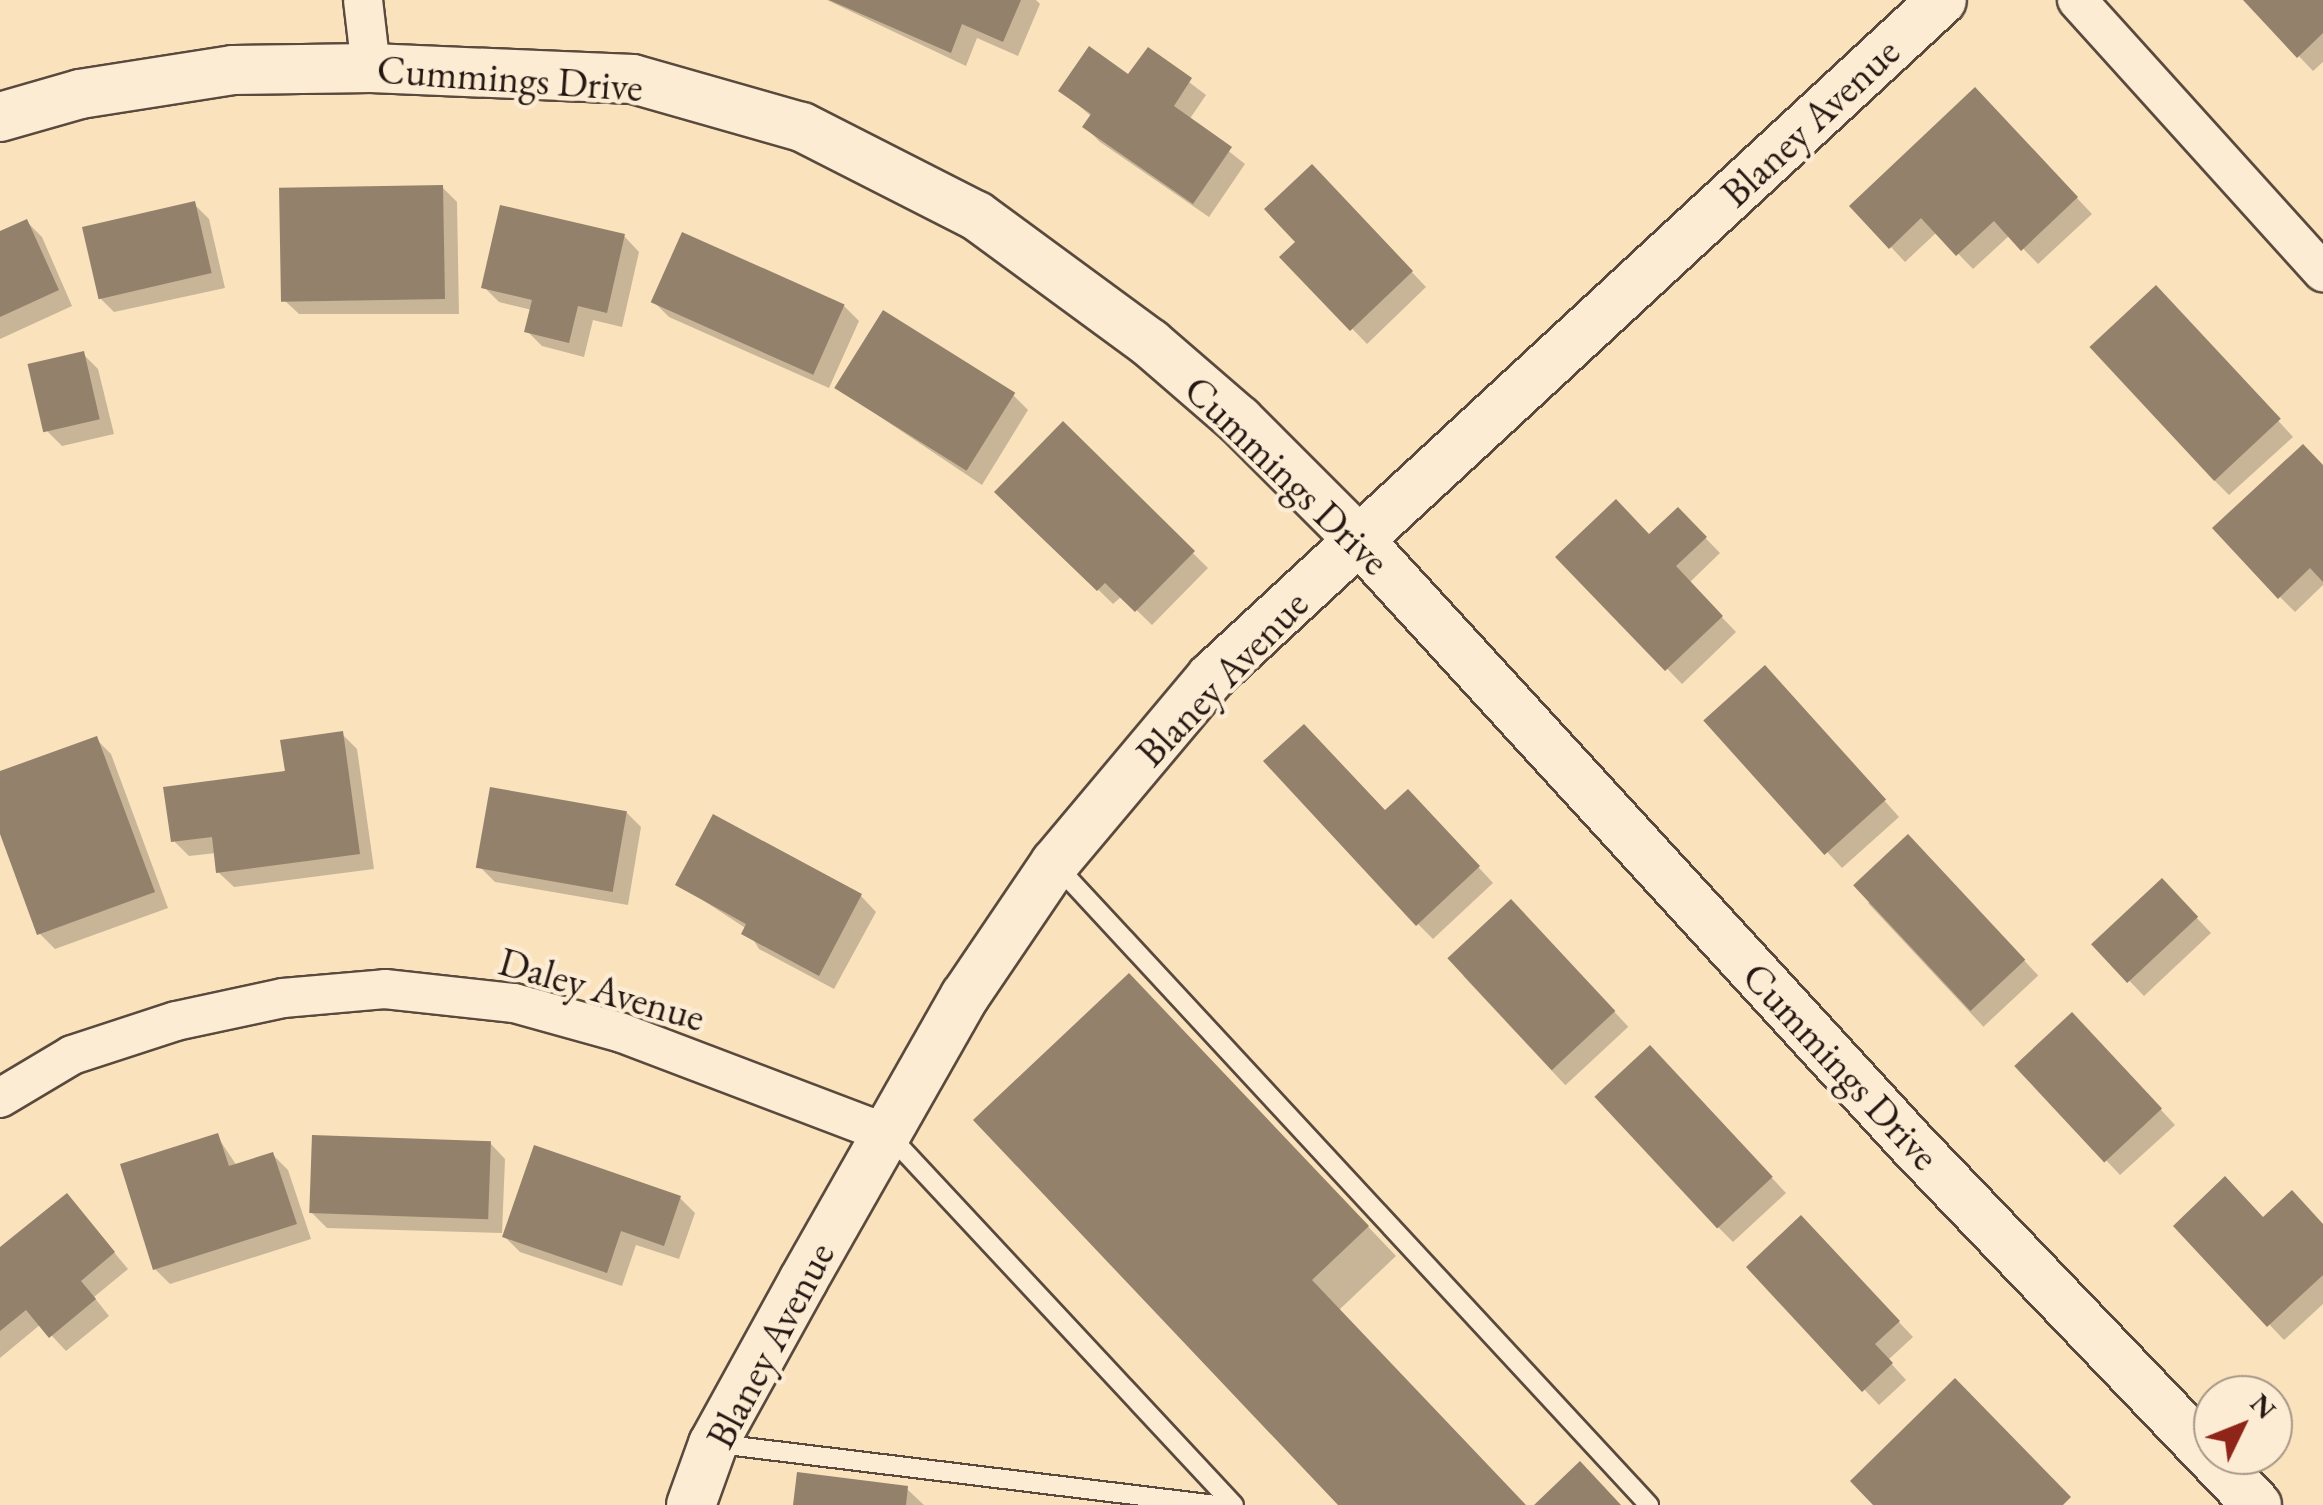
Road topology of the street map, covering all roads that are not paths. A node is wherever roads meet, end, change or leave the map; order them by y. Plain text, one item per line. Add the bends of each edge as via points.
1 (363, 0) edge
2 (1942, 0) edge
3 (2077, 0) edge
4 (371, 68) junction
5 (0, 117) edge
6 (2323, 272) edge
7 (1359, 540) junction
8 (1054, 864) junction
9 (0, 1098) edge
10 (888, 1134) junction
11 (714, 1444) junction
12 (1172, 1503) edge
13 (690, 1505) edge
14 (1213, 1505) edge
15 (1234, 1505) edge
16 (1649, 1505) edge
17 (2257, 1505) edge

1 - 4 street
2 - 7 street, Blaney Avenue
3 - 6 street
4 - 5 street, Cummings Drive via 233,70 80,94
4 - 7 street, Cummings Drive via 633,80 802,127 977,216 1150,343 1239,420
7 - 8 street, Blaney Avenue via 1211,677
7 - 17 street, Cummings Drive via 1910,1142
8 - 10 street, Blaney Avenue via 966,996
8 - 16 lane
9 - 10 street, Daley Avenue via 72,1055 176,1021 282,998 385,989 514,1004 622,1034
10 - 11 street, Blaney Avenue
10 - 15 lane
11 - 12 lane
11 - 13 street, Blaney Avenue
12 - 14 lane

